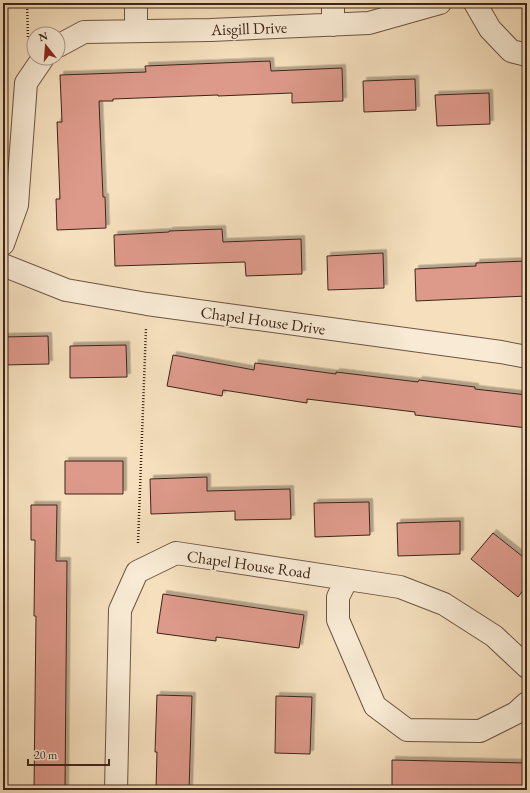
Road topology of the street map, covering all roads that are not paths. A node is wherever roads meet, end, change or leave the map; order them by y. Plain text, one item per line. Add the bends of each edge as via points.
1 (136, 3) edge
2 (333, 3) edge
3 (440, 3) edge
4 (476, 3) edge
5 (333, 25) junction
6 (136, 31) junction
7 (66, 42) edge
8 (527, 55) edge
9 (38, 66) edge
10 (3, 244) edge
11 (3, 265) edge
12 (527, 357) edge
13 (347, 579) junction
14 (527, 666) edge
15 (527, 703) edge
16 (116, 790) edge

1 - 6 street
2 - 5 street
3 - 5 street, Aisgill Drive via 369,23
4 - 8 street via 490,29 511,51
5 - 6 street, Aisgill Drive
6 - 7 street, Aisgill Drive via 84,32
9 - 10 street via 26,83 16,205
11 - 12 street, Chapel House Drive via 66,290 147,304
13 - 14 street, Chapel House Road via 400,587 444,604 494,636
13 - 15 street via 338,597 338,620 375,706 407,730 480,731 516,713
13 - 16 street, Chapel House Road via 176,553 137,572 120,610

